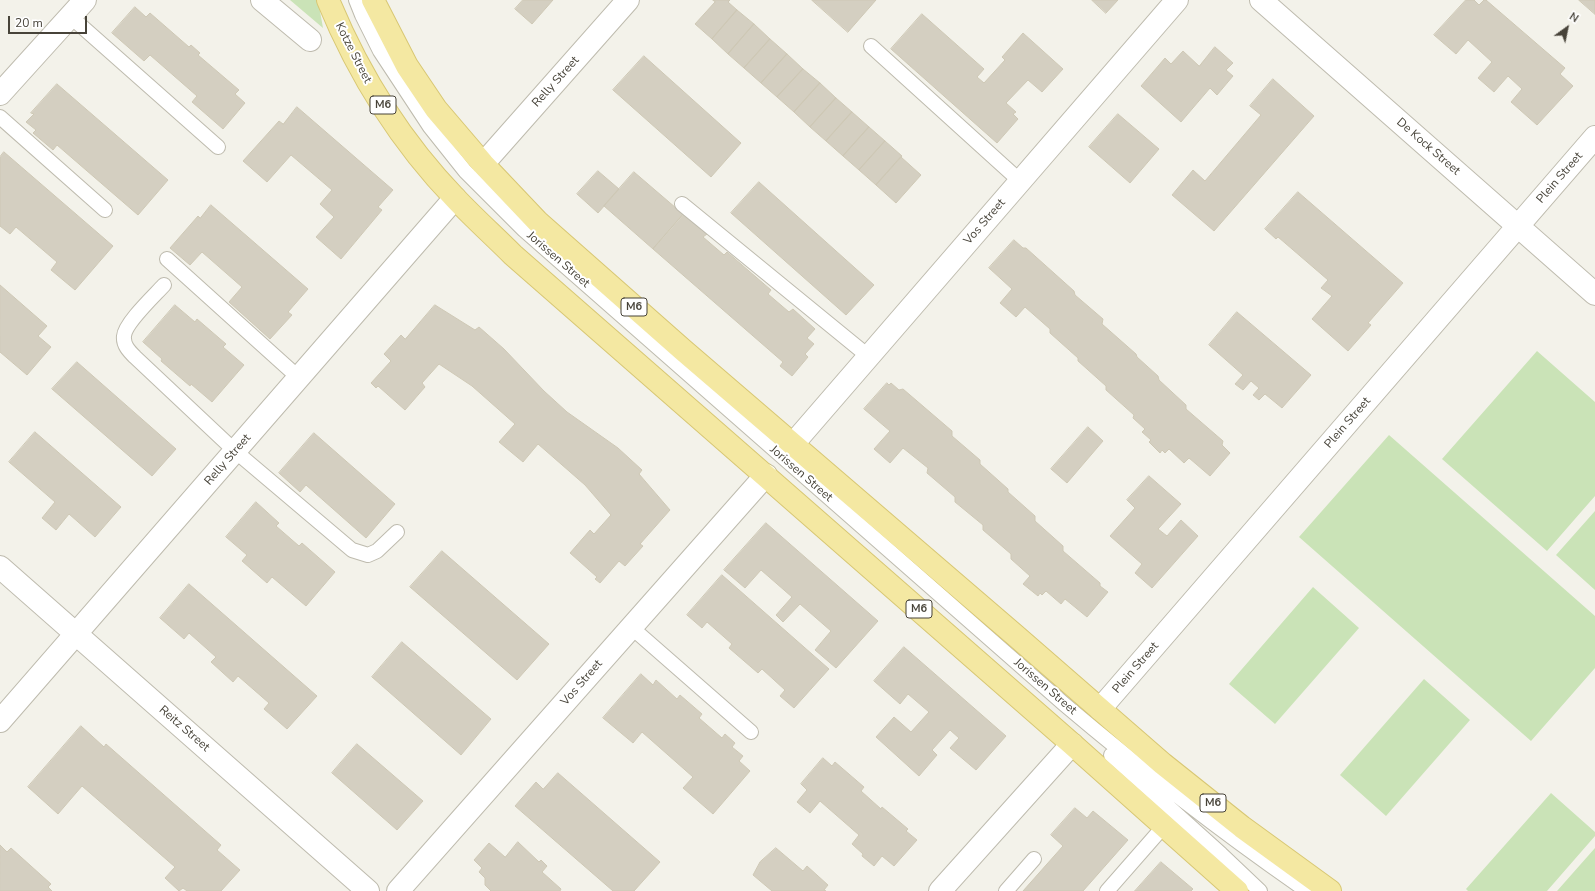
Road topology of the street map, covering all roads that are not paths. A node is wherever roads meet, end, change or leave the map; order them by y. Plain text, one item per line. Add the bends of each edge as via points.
1 (85, 0) edge
2 (262, 0) edge
3 (328, 0) edge
4 (348, 0) edge
5 (356, 0) edge
6 (373, 0) edge
7 (628, 0) edge
8 (1177, 0) edge
9 (1261, 0) edge
10 (70, 16) junction
11 (310, 40) dead end
12 (871, 46) dead end
13 (0, 94) edge
14 (0, 117) edge
15 (1595, 137) edge
16 (218, 147) dead end
17 (483, 164) junction
18 (1020, 182) junction
19 (455, 198) junction
20 (682, 204) dead end
21 (105, 210) dead end
22 (1519, 226) junction
23 (167, 259) dead end
24 (164, 285) dead end
25 (1595, 294) edge
26 (868, 356) junction
27 (299, 378) junction
28 (793, 444) junction
29 (235, 451) junction
30 (766, 475) junction
31 (397, 532) dead end
32 (0, 567) edge
33 (631, 627) junction
34 (76, 633) junction
35 (1100, 709) junction
36 (0, 721) edge
37 (751, 732) dead end
38 (1072, 744) junction
39 (1164, 826) junction
40 (1034, 859) dead end
41 (368, 891) edge
42 (398, 891) edge
43 (940, 891) edge
44 (1006, 891) edge
45 (1107, 891) edge
46 (1237, 891) edge
47 (1260, 891) edge
48 (1307, 891) edge
49 (1330, 891) edge

1 - 10 street
2 - 11 street
3 - 19 main road, Kotze Street / M6 via 373,92 413,148
4 - 47 lane, Jorissen Street via 376,58 420,131 484,203 1063,712
5 - 48 lane, Jorissen Street via 387,64 430,127 465,171 524,230 1064,704 1232,839
6 - 17 main road, M6 via 407,66 449,126
7 - 17 street, Relly Street
8 - 18 street, Vos Street
9 - 22 street, De Kock Street
10 - 13 street
10 - 16 lane
12 - 18 lane
14 - 21 lane
15 - 22 street, Plein Street
17 - 28 main road, Jorissen Street / M6 via 522,207 557,240
18 - 26 street, Vos Street
19 - 27 street, Relly Street
19 - 30 main road, Jorissen Street / M6 via 513,255
20 - 26 lane
22 - 25 street, De Kock Street
22 - 35 street, Plein Street
23 - 27 lane
24 - 29 lane via 127,326 124,336 126,347
26 - 28 street, Vos Street
27 - 29 street, Relly Street
28 - 35 main road, Jorissen Street / M6
29 - 31 lane via 352,550 368,555 377,551
29 - 34 street, Relly Street
30 - 33 street, Vos Street
30 - 38 main road, Jorissen Street / M6
32 - 34 street, Reitz Street
33 - 37 lane
33 - 42 street, Vos Street
34 - 36 street, Relly Street
34 - 41 street, Reitz Street
35 - 49 main road, Jorissen Street / M6 via 1163,764
38 - 39 main road, Jorissen Street / M6
38 - 43 street
39 - 45 lane
39 - 46 main road, Jorissen Street / M6
40 - 44 lane

